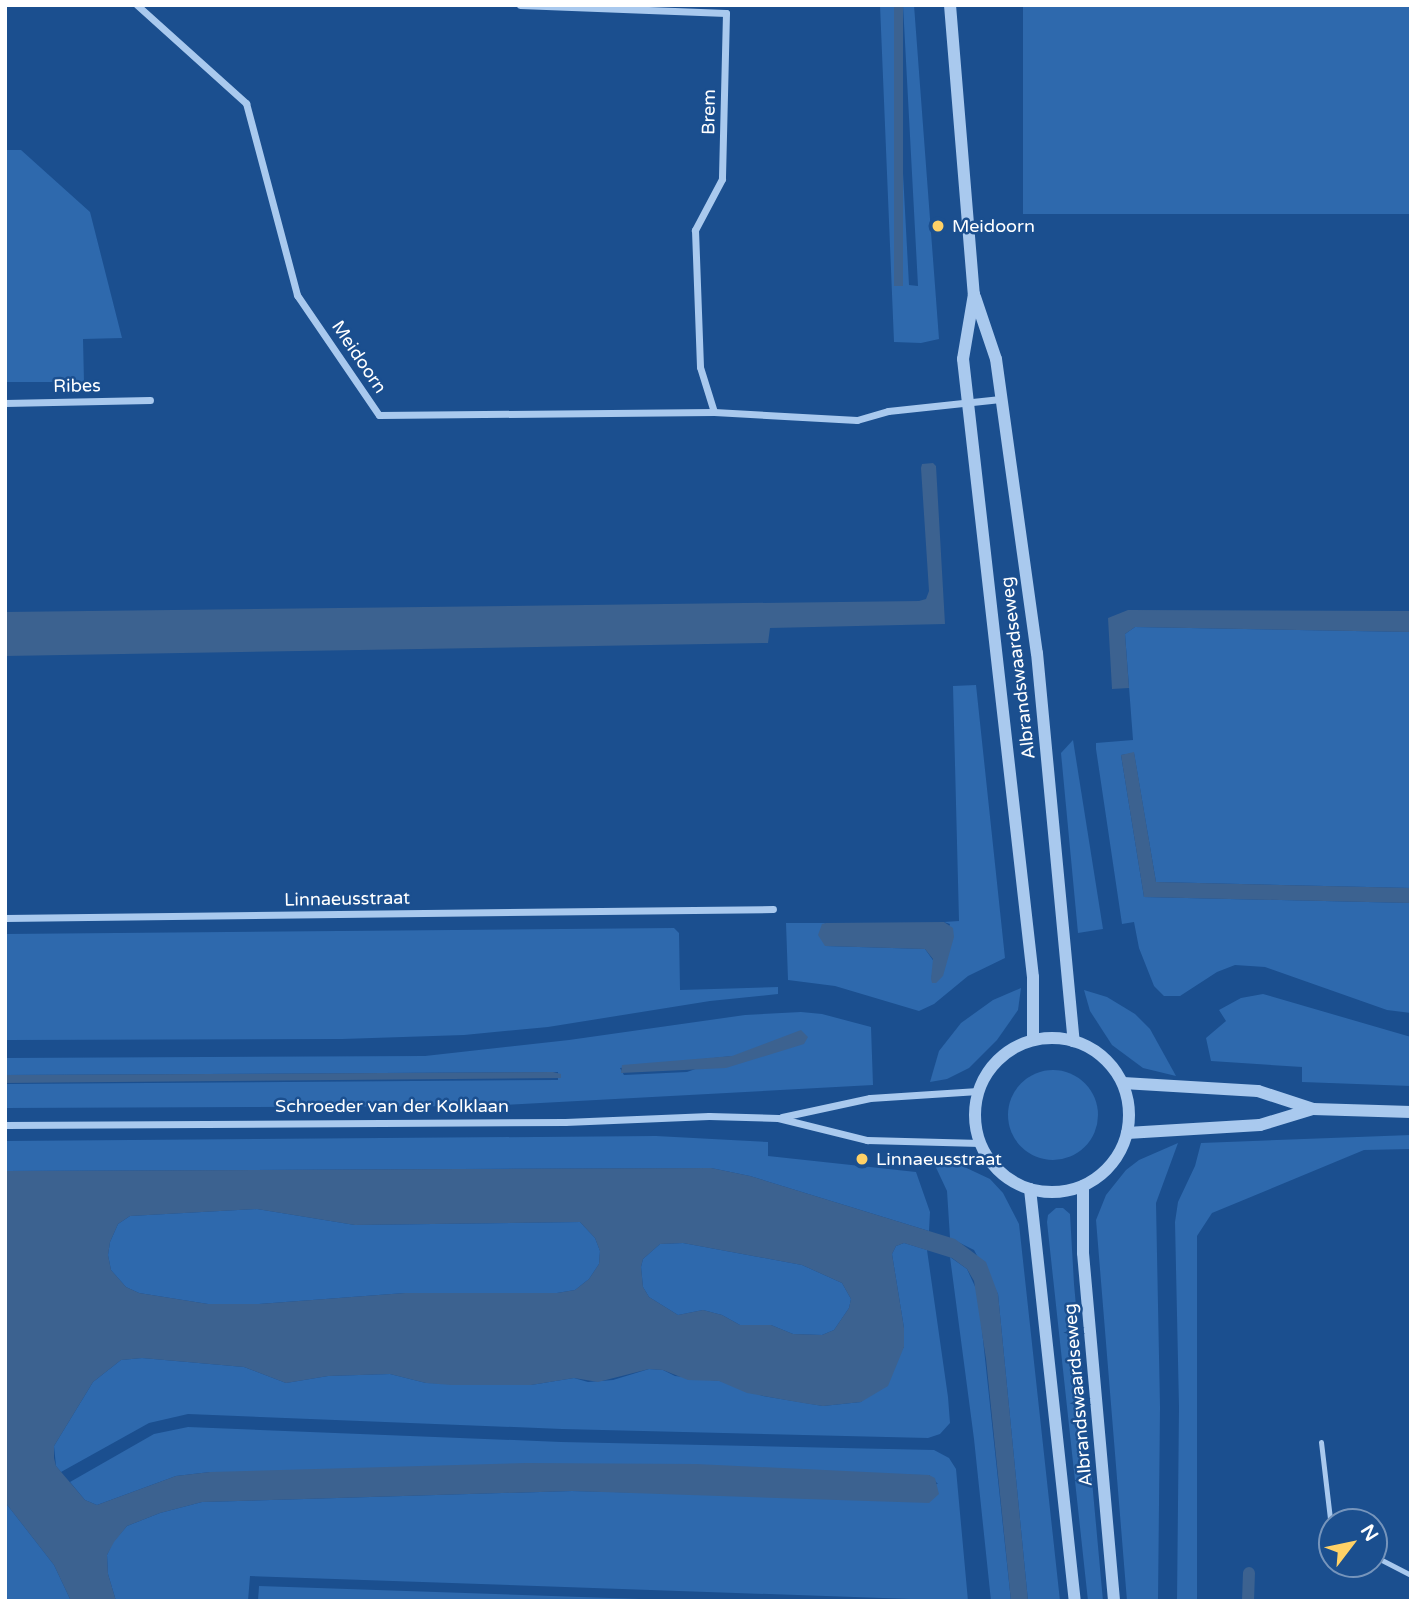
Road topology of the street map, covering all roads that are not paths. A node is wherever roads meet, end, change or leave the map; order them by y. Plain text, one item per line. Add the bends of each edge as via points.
1 (137, 5) edge
2 (520, 5) edge
3 (950, 5) edge
4 (974, 294) junction
5 (1000, 399) junction
6 (150, 400) dead end
7 (968, 401) junction
8 (5, 403) edge
9 (714, 412) junction
10 (772, 909) dead end
11 (5, 918) edge
12 (1033, 1040) junction
13 (1074, 1041) junction
14 (1122, 1083) junction
15 (978, 1091) junction
16 (1312, 1109) junction
17 (1411, 1112) edge
18 (778, 1118) junction
19 (5, 1125) edge
20 (1127, 1133) junction
21 (980, 1143) junction
22 (1083, 1186) junction
23 (1030, 1189) junction
24 (1321, 1441) dead end
25 (1329, 1508) edge
26 (1388, 1563) edge
27 (1411, 1575) edge
28 (1075, 1601) edge
29 (1114, 1601) edge

1 - 9 street, Meidoorn via 246,103 297,295 379,415
2 - 9 street, Brem via 726,13 722,179 695,230 699,367
3 - 4 street, Albrandswaardseweg
4 - 5 street, Albrandswaardseweg via 996,359
4 - 7 street, Albrandswaardseweg via 963,359
5 - 7 street, Meidoorn
5 - 13 street, Albrandswaardseweg via 1037,653
6 - 8 street, Ribes
7 - 9 street, Meidoorn via 888,411 857,420
7 - 12 street, Albrandswaardseweg via 1033,977
10 - 11 street, Linnaeusstraat
12 - 13 street
12 - 15 street via 999,1059
13 - 14 street via 1103,1057
14 - 16 street via 1258,1091
14 - 20 street via 1129,1108
15 - 18 street, Schroeder van der Kolklaan via 870,1098
15 - 21 street via 974,1112
16 - 17 street
16 - 20 street via 1260,1125
18 - 19 street, Schroeder van der Kolklaan
18 - 21 street, Schroeder van der Kolklaan via 867,1140
20 - 22 street via 1112,1165
21 - 23 street via 1000,1172
22 - 23 street via 1062,1192
22 - 29 street, Albrandswaardseweg via 1083,1253
23 - 28 street, Albrandswaardseweg
24 - 25 lane
26 - 27 lane

